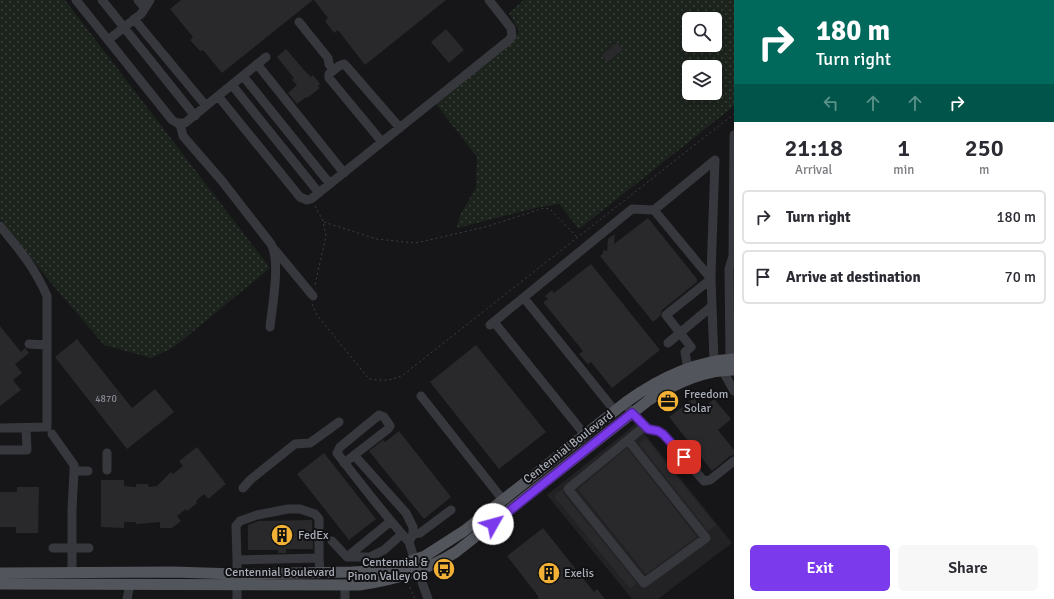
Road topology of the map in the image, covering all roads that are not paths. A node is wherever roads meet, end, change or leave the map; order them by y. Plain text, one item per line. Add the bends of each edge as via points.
1 (76, 0) edge
2 (102, 0) edge
3 (138, 0) edge
4 (150, 0) edge
5 (489, 0) edge
6 (145, 8) junction
7 (134, 19) junction
8 (298, 22) dead end
9 (124, 27) junction
10 (108, 40) junction
11 (266, 57) dead end
12 (257, 64) junction
13 (333, 70) junction
14 (244, 76) junction
15 (232, 85) junction
16 (218, 96) junction
17 (206, 106) junction
18 (195, 116) junction
19 (180, 124) junction
20 (400, 128) junction
21 (734, 135) edge
22 (382, 142) junction
23 (344, 173) junction
24 (330, 184) junction
25 (319, 193) junction
26 (654, 210) junction
27 (0, 226) edge
28 (275, 250) junction
29 (733, 260) edge
30 (711, 279) junction
31 (313, 296) road end
32 (524, 298) junction
33 (712, 306) junction
34 (270, 327) dead end
35 (680, 333) junction
36 (668, 343) dead end
37 (29, 344) dead end
38 (47, 345) junction
39 (732, 359) edge
40 (714, 361) junction
41 (688, 368) junction
42 (728, 370) edge
43 (734, 391) edge
44 (421, 396) dead end
45 (624, 403) junction
46 (615, 411) junction
47 (632, 413) junction
48 (339, 422) dead end
49 (645, 426) junction
50 (0, 428) edge
51 (26, 428) junction
52 (52, 434) dead end
53 (585, 434) junction
54 (628, 440) junction
55 (0, 450) edge
56 (107, 453) dead end
57 (354, 455) junction
58 (734, 461) edge
59 (344, 463) junction
60 (107, 470) dead end
61 (74, 471) junction
62 (88, 471) dead end
63 (243, 488) dead end
64 (503, 500) junction
65 (451, 510) dead end
66 (391, 521) junction
67 (402, 534) junction
68 (411, 538) junction
69 (332, 541) dead end
70 (54, 548) dead end
71 (72, 548) junction
72 (89, 548) dead end
73 (347, 557) junction
74 (319, 558) junction
75 (237, 560) junction
76 (414, 560) junction
77 (418, 571) junction
78 (72, 572) junction
79 (320, 572) junction
80 (0, 573) edge
81 (237, 574) junction
82 (0, 581) edge
83 (0, 584) edge
84 (130, 584) junction
85 (237, 585) junction
86 (345, 585) junction
87 (127, 599) edge
88 (237, 599) edge
89 (346, 599) edge
90 (428, 599) edge

1 - 10 street
2 - 9 street
3 - 6 street
4 - 6 street
5 - 20 street via 511,28 512,36
6 - 7 street
7 - 9 street
7 - 17 street
8 - 13 street via 328,58
9 - 10 street
9 - 18 street
10 - 19 street via 172,120
11 - 12 street
12 - 14 street
12 - 23 street
13 - 20 street via 344,64
13 - 22 street via 329,78
14 - 15 street
14 - 24 street
15 - 16 street
15 - 25 street
16 - 17 street
16 - 25 street via 300,197 307,200
17 - 18 street
18 - 19 street
19 - 28 street via 183,136 222,181
20 - 22 street
21 - 29 street
22 - 23 street
23 - 24 street
24 - 25 street
26 - 30 street
26 - 30 street via 715,160
26 - 32 street via 632,209
27 - 38 street via 40,279 47,296
28 - 31 street
28 - 34 street via 275,281
29 - 39 street via 730,269
30 - 33 street
30 - 35 street via 666,315
32 - 46 street
32 - 53 street via 492,324
33 - 35 street
33 - 40 street
35 - 36 street
35 - 41 street via 691,347 685,352
37 - 38 street
38 - 51 street via 47,427
39 - 40 main road, Centennial Boulevard
40 - 41 main road, Centennial Boulevard
41 - 45 main road, Centennial Boulevard via 663,379
42 - 43 street
42 - 47 main road, Centennial Boulevard via 696,378 665,390
44 - 64 street
45 - 46 main road, Centennial Boulevard
45 - 47 street
46 - 53 main road, Centennial Boulevard
47 - 49 street
47 - 77 main road, Centennial Boulevard via 466,545 444,560
48 - 63 street via 310,443 295,444
49 - 54 street
49 - 58 street via 663,434 704,481 710,480
50 - 51 street
51 - 55 street via 27,450
52 - 61 street via 74,465
53 - 64 main road, Centennial Boulevard
54 - 54 street via 568,489 644,583 706,538
56 - 60 street
57 - 59 street
57 - 59 street via 388,429 390,426 384,417 379,415 340,447 336,453
57 - 68 street via 406,513 413,527
59 - 66 street
61 - 62 street
61 - 71 street
64 - 76 main road, Centennial Boulevard via 448,542
65 - 68 street
66 - 67 street
66 - 73 street
67 - 68 street
67 - 73 street via 370,558
68 - 76 street
69 - 73 street
70 - 71 street
71 - 72 street
71 - 78 street
74 - 75 street
74 - 75 street via 319,519 315,514 300,509 288,509 240,521 236,526
74 - 79 street
75 - 81 street
76 - 77 street
76 - 79 main road, Centennial Boulevard via 372,571
77 - 86 main road, Centennial Boulevard via 399,578
77 - 90 street
78 - 80 main road, Centennial Boulevard
78 - 81 main road, Centennial Boulevard
78 - 82 main road via 56,580
79 - 81 main road, Centennial Boulevard
81 - 85 street
83 - 84 main road, Centennial Boulevard
84 - 85 main road, Centennial Boulevard
84 - 87 street
85 - 86 main road, Centennial Boulevard
85 - 88 street
86 - 89 street

